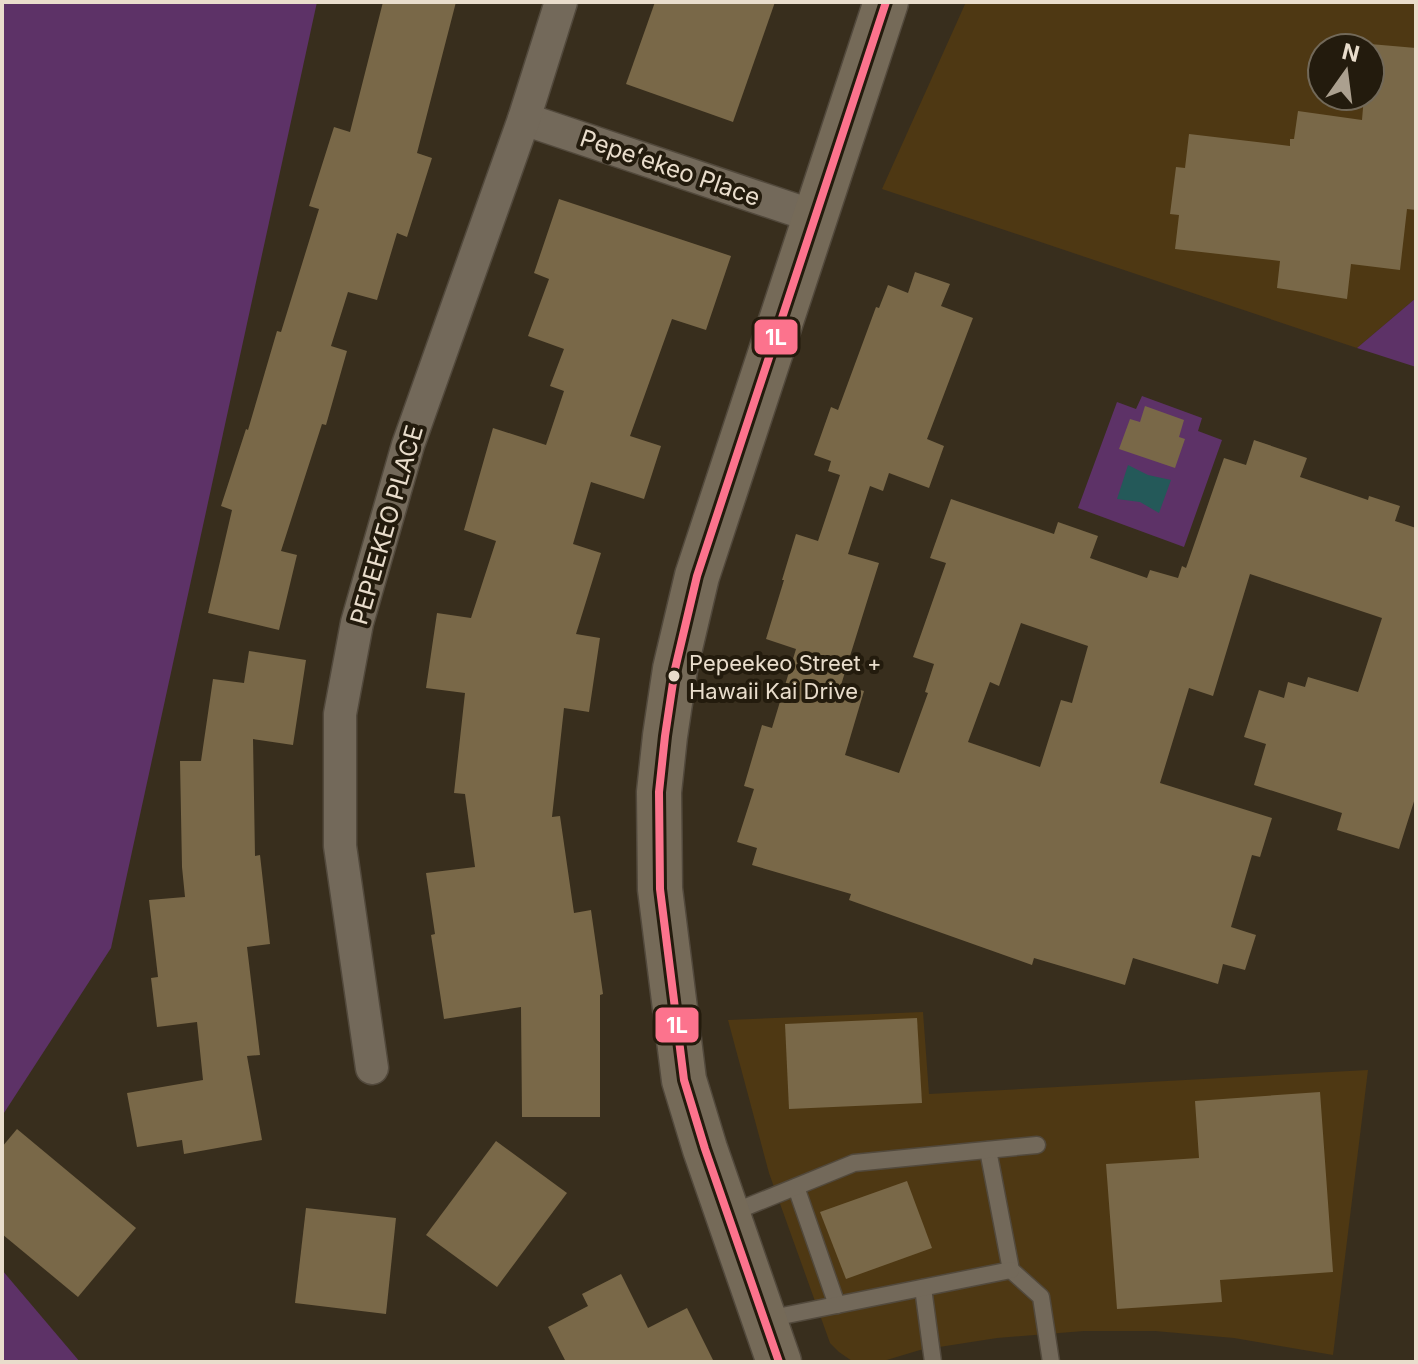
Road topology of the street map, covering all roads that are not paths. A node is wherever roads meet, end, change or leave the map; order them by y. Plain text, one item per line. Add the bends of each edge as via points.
1 (561, 2) edge
2 (886, 2) edge
3 (524, 119) junction
4 (816, 217) junction
5 (372, 1068) dead end
6 (1037, 1145) dead end
7 (988, 1150) junction
8 (796, 1187) junction
9 (728, 1214) junction
10 (1011, 1270) junction
11 (923, 1288) junction
12 (837, 1305) junction
13 (766, 1319) junction
14 (779, 1362) edge
15 (933, 1362) edge
16 (1051, 1362) edge

1 - 3 street, PEPEEKEO PLACE
2 - 4 street
3 - 4 street, Pepeʻekeo Place
3 - 5 street, PEPEEKEO PLACE via 408,445 357,623 340,714 340,846
4 - 9 street via 697,576 675,669 659,792 660,889 684,1080
6 - 7 lane
7 - 8 lane via 854,1163
7 - 10 lane
8 - 9 lane
8 - 12 lane
9 - 13 street
10 - 11 lane
10 - 16 lane via 1041,1297
11 - 12 lane
11 - 15 lane
12 - 13 lane
13 - 14 street

